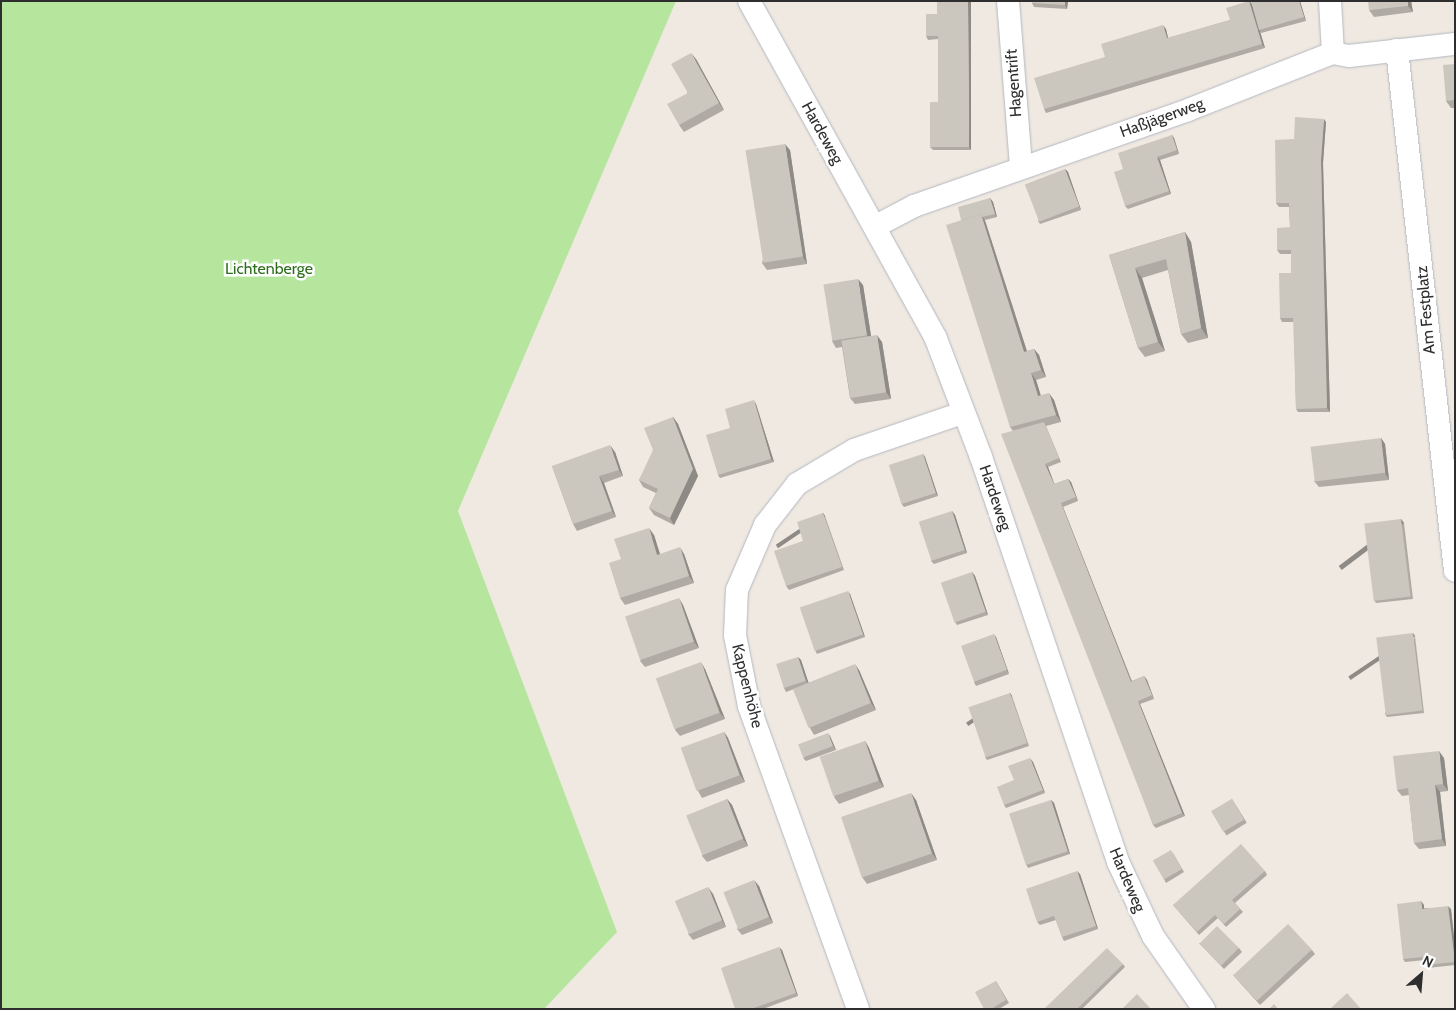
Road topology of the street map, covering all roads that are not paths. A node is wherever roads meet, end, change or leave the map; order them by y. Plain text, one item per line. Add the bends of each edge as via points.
1 (749, 1) edge
2 (1008, 1) edge
3 (1330, 1) edge
4 (1455, 44) edge
5 (1398, 50) junction
6 (1333, 53) junction
7 (1021, 166) junction
8 (876, 226) junction
9 (962, 413) junction
10 (1455, 571) edge
11 (858, 1009) edge
12 (1204, 1009) edge

1 - 8 street, Hardeweg
2 - 7 street, Hagentrift
3 - 6 street
4 - 5 street, Haßjägerweg
5 - 6 street, Haßjägerweg via 1349,56
5 - 10 street, Am Festplatz
6 - 7 street, Haßjägerweg via 1188,110
7 - 8 street, Haßjägerweg via 914,206
8 - 9 street, Hardeweg via 936,339
9 - 11 street, Kappenhöhe via 854,450 797,484 765,525 737,590 734,635 749,706
9 - 12 street, Hardeweg via 1121,871 1157,943

